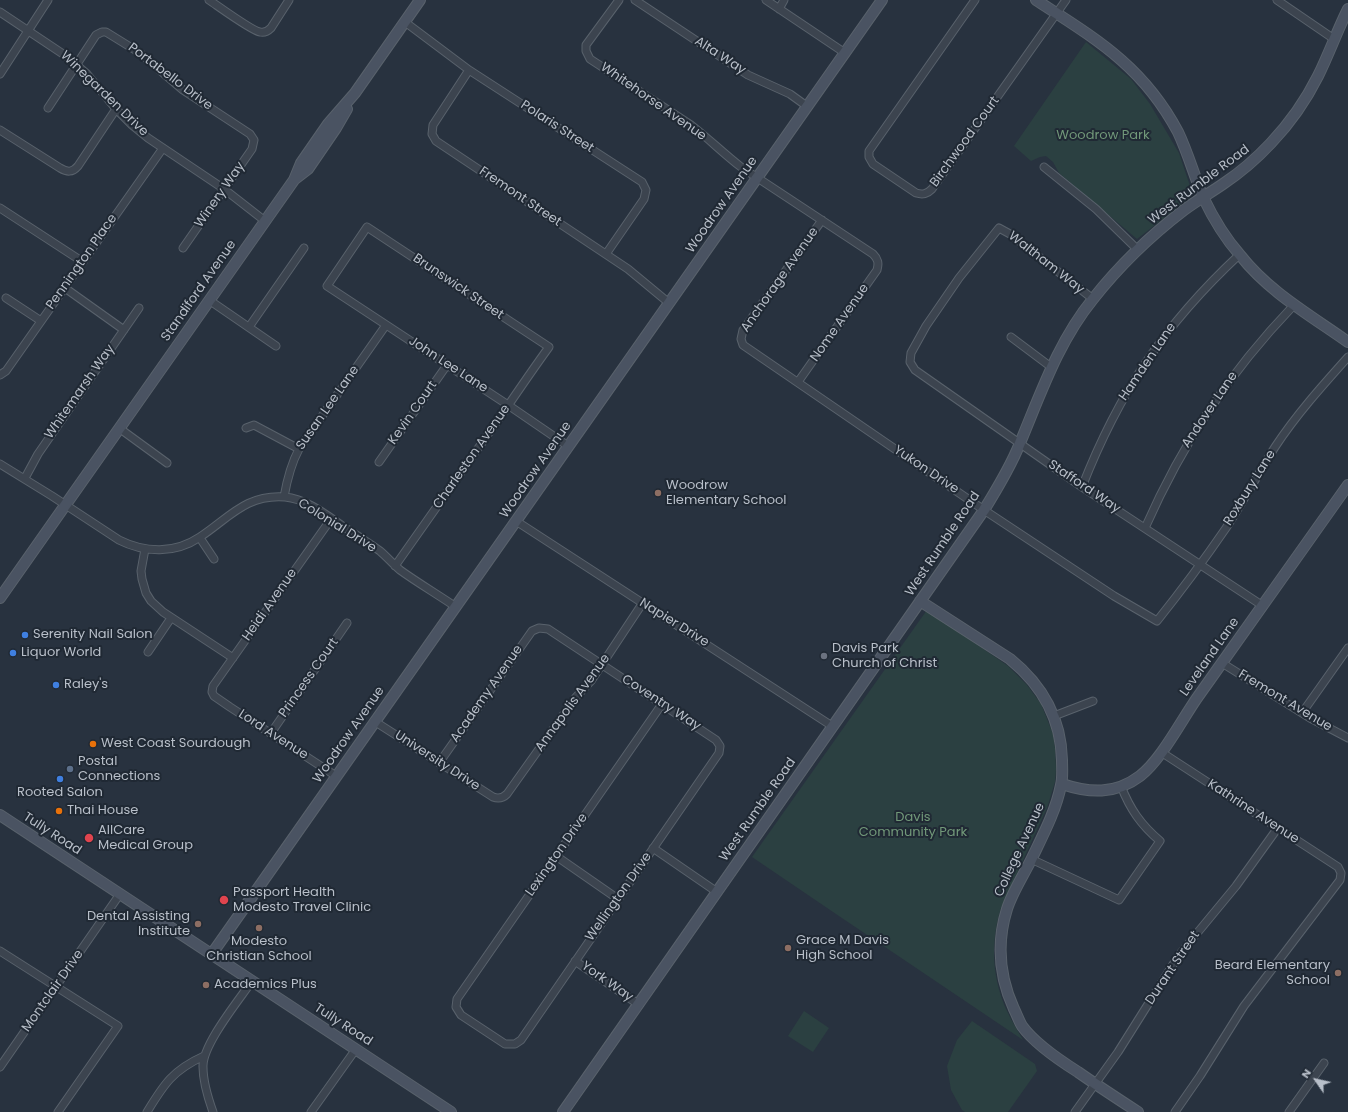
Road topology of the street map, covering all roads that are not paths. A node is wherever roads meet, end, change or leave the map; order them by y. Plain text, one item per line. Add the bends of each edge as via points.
1 (48, 0) edge
2 (209, 0) edge
3 (289, 0) edge
4 (420, 0) edge
5 (619, 0) edge
6 (635, 0) edge
7 (766, 0) edge
8 (784, 0) edge
9 (882, 0) edge
10 (975, 0) edge
11 (1036, 0) edge
12 (1066, 0) edge
13 (1277, 0) edge
14 (779, 9) junction
15 (1348, 9) edge
16 (0, 12) edge
17 (1057, 13) junction
18 (405, 22) junction
19 (28, 30) junction
20 (1334, 38) junction
21 (845, 53) junction
22 (76, 65) junction
23 (469, 70) junction
24 (0, 74) edge
25 (808, 107) junction
26 (48, 108) dead end
27 (116, 109) junction
28 (0, 130) edge
29 (254, 140) joint
30 (163, 148) junction
31 (1044, 167) dead end
32 (757, 177) junction
33 (224, 189) junction
34 (1203, 196) junction
35 (0, 208) edge
36 (822, 220) junction
37 (265, 221) junction
38 (183, 248) dead end
39 (304, 248) dead end
40 (1138, 250) junction
41 (606, 254) junction
42 (1240, 255) junction
43 (878, 261) joint
44 (82, 262) junction
45 (327, 286) joint
46 (64, 288) junction
47 (6, 298) dead end
48 (1093, 299) junction
49 (209, 300) junction
50 (669, 303) junction
51 (1294, 305) junction
52 (139, 308) dead end
53 (41, 321) junction
54 (386, 325) junction
55 (248, 327) junction
56 (124, 330) junction
57 (1011, 337) dead end
58 (741, 340) joint
59 (1348, 342) edge
60 (276, 346) dead end
61 (548, 347) joint
62 (1348, 357) edge
63 (910, 362) joint
64 (447, 365) junction
65 (1051, 367) junction
66 (0, 375) edge
67 (798, 382) junction
68 (508, 405) junction
69 (119, 428) junction
70 (246, 428) dead end
71 (1020, 444) junction
72 (568, 446) junction
73 (299, 449) junction
74 (379, 462) dead end
75 (167, 463) dead end
76 (0, 464) edge
77 (25, 478) junction
78 (1348, 485) edge
79 (1082, 487) junction
80 (284, 497) junction
81 (65, 505) junction
82 (984, 510) junction
83 (331, 519) junction
84 (516, 521) junction
85 (1145, 528) junction
86 (200, 538) junction
87 (145, 550) junction
88 (214, 560) dead end
89 (1200, 565) junction
90 (395, 566) junction
91 (0, 598) edge
92 (920, 601) junction
93 (642, 604) junction
94 (1263, 606) junction
95 (456, 607) junction
96 (171, 618) junction
97 (1157, 621) joint
98 (347, 623) dead end
99 (538, 628) joint
100 (1348, 648) edge
101 (148, 652) dead end
102 (233, 658) junction
103 (1222, 663) junction
104 (602, 665) junction
105 (212, 692) joint
106 (1093, 701) dead end
107 (662, 704) junction
108 (1302, 712) junction
109 (1054, 716) junction
110 (374, 721) junction
111 (832, 726) junction
112 (271, 733) junction
113 (1348, 738) edge
114 (720, 746) joint
115 (1161, 752) junction
116 (439, 762) junction
117 (336, 776) junction
118 (1062, 784) junction
119 (1121, 786) junction
120 (500, 798) joint
121 (0, 815) edge
122 (1277, 829) junction
123 (653, 848) junction
124 (556, 856) junction
125 (1031, 859) junction
126 (717, 892) junction
127 (120, 894) junction
128 (618, 899) junction
129 (0, 951) edge
130 (211, 955) junction
131 (575, 961) junction
132 (252, 981) junction
133 (56, 987) junction
134 (638, 1004) junction
135 (512, 1045) joint
136 (356, 1049) junction
137 (204, 1056) junction
138 (1324, 1063) dead end
139 (0, 1067) edge
140 (1095, 1084) junction
141 (58, 1112) edge
142 (147, 1112) edge
143 (213, 1112) edge
144 (311, 1112) edge
145 (451, 1112) edge
146 (563, 1112) edge
147 (1075, 1112) edge
148 (1138, 1112) edge
149 (1175, 1112) edge
150 (1289, 1112) edge

1 - 19 street
2 - 3 street via 257,32 271,28
4 - 18 street, Standiford Avenue
5 - 32 street, Whitehorse Avenue via 588,41 586,51 590,59 691,125 726,156
6 - 25 street, Alta Way via 748,75 790,94
7 - 14 street
8 - 14 street
9 - 21 street, Woodrow Avenue
10 - 17 street, Birchwood Court via 870,151 872,164 916,193 928,193 932,189
11 - 17 street
12 - 17 street, Birchwood Court
13 - 20 street
14 - 21 street
15 - 20 street, West Rumble Road
16 - 19 street, Winegarden Drive
17 - 34 street via 1101,43 1145,83 1164,108 1178,133
18 - 23 street, Polaris Street
18 - 37 street, Standiford Avenue via 355,93 328,124 300,163 294,180
19 - 22 street, Winegarden Drive
19 - 24 street
20 - 34 street, West Rumble Road via 1309,93 1284,129 1243,169
21 - 25 street, Woodrow Avenue
22 - 26 street
22 - 27 street, Winegarden Drive via 96,84
22 - 29 street, Portabello Drive via 96,35 102,32 111,34 140,53 171,81 250,134
23 - 41 street, Fremont Street via 433,125 433,138
23 - 41 street, Polaris Street via 642,182 646,190 644,199
25 - 32 street, Woodrow Avenue
27 - 28 street via 78,166 71,171 65,171
27 - 30 street, Winegarden Drive via 132,125
29 - 33 street, Winery Way via 252,149
30 - 33 street, Winegarden Drive
30 - 44 street, Pennington Place
31 - 40 street via 1096,209
32 - 36 street, Whitehorse Avenue
32 - 50 street, Woodrow Avenue
33 - 37 street, Winegarden Drive
33 - 38 street, Winery Way
34 - 40 street, West Rumble Road
34 - 42 street via 1218,224
35 - 44 street
36 - 43 street, Whitehorse Avenue via 873,254
36 - 58 street, Anchorage Avenue via 743,330
37 - 49 street, Standiford Avenue
39 - 55 street
40 - 48 street, West Rumble Road
41 - 50 street, Fremont Street
42 - 51 street via 1259,277
42 - 79 street, Hamden Lane via 1183,312 1148,358 1109,424
43 - 67 street, Nome Avenue via 877,270
44 - 46 street, Pennington Place
45 - 54 street, John Lee Lane
45 - 61 street, Brunswick Street via 367,227
46 - 53 street, Pennington Place
46 - 56 street
47 - 53 street
48 - 63 street, Waltham Way via 999,228 942,301 912,353
48 - 65 street, West Rumble Road via 1067,337
49 - 55 street
49 - 69 street, Standiford Avenue
50 - 72 street, Woodrow Avenue
51 - 59 street
51 - 85 street, Andover Lane via 1235,372 1200,422 1166,482
52 - 56 street, Whitemarsh Way
53 - 66 street, Pennington Place via 6,371
54 - 64 street, John Lee Lane
54 - 73 street, Susan Lee Lane
55 - 60 street
56 - 77 street, Whitemarsh Way via 38,454
57 - 65 street
58 - 67 street, Yukon Drive via 745,348
61 - 68 street, Charleston Avenue
62 - 89 street, Roxbury Lane via 1315,394 1280,441
63 - 71 street, Stafford Way via 916,370
64 - 68 street, John Lee Lane
64 - 74 street, Kevin Court
65 - 71 street, West Rumble Road
67 - 82 street, Yukon Drive
68 - 72 street, John Lee Lane
68 - 90 street, Charleston Avenue
69 - 75 street
69 - 81 street, Standiford Avenue
70 - 73 street via 254,425
71 - 79 street, Stafford Way
71 - 82 street, West Rumble Road
72 - 84 street, Woodrow Avenue
73 - 80 street, Susan Lee Lane via 291,467
76 - 77 street, Colonial Drive
77 - 81 street, Colonial Drive
78 - 94 street, Leveland Lane
79 - 85 street, Stafford Way
80 - 83 street, Colonial Drive via 303,502
80 - 86 street, Colonial Drive via 262,499 246,504
81 - 87 street, Colonial Drive via 119,540
81 - 91 street, Standiford Avenue
82 - 92 street, West Rumble Road
82 - 97 street, Yukon Drive via 1114,596
83 - 90 street, Colonial Drive via 380,552
83 - 102 street, Heidi Avenue
84 - 93 street, Napier Drive
84 - 95 street, Woodrow Avenue
85 - 89 street, Stafford Way
86 - 87 street, Colonial Drive via 172,549
86 - 88 street
87 - 96 street via 141,571 143,586 157,608
89 - 94 street, Stafford Way
89 - 97 street, Roxbury Lane
90 - 95 street, Colonial Drive
92 - 109 street, College Avenue via 1010,659 1037,687
92 - 111 street, West Rumble Road
93 - 104 street, Annapolis Avenue
93 - 111 street, Napier Drive via 688,631
94 - 103 street, Leveland Lane
95 - 110 street, Woodrow Avenue
96 - 101 street
96 - 102 street
98 - 112 street, Princess Court
99 - 104 street, Coventry Way via 548,629
99 - 116 street, Academy Avenue via 532,631 523,643
100 - 108 street
102 - 105 street, Heidi Avenue via 213,686
103 - 108 street, Fremont Avenue
103 - 115 street, Leveland Lane
104 - 107 street, Coventry Way
104 - 120 street, Annapolis Avenue via 507,794
105 - 112 street, Lord Avenue via 214,696
106 - 109 street
107 - 114 street, Coventry Way via 716,740
107 - 124 street, Lexington Drive
108 - 113 street, Fremont Avenue
109 - 118 street, College Avenue via 1062,752
110 - 116 street, University Drive
110 - 117 street, Woodrow Avenue
111 - 126 street, West Rumble Road
112 - 117 street, Lord Avenue
114 - 123 street, Wellington Drive via 719,753
115 - 119 street, Leveland Lane via 1140,776
115 - 122 street, Kathrine Avenue
116 - 120 street, University Drive via 493,797
117 - 130 street, Woodrow Avenue
118 - 119 street, Leveland Lane via 1094,791
118 - 125 street, College Avenue
119 - 125 street via 1137,818 1160,840 1119,900
121 - 127 street, Tully Road
122 - 140 street, Durant Street via 1236,886 1179,955
122 - 149 street, Kathrine Avenue via 1338,867 1341,873 1340,880 1244,1006
123 - 126 street
123 - 128 street, Wellington Drive
124 - 128 street
124 - 135 street, Lexington Drive via 457,998 456,1007 460,1015 505,1044
125 - 140 street, College Avenue via 1004,919 1000,949 1002,975 1022,1026 1045,1049
126 - 134 street, West Rumble Road
127 - 130 street, Tully Road
127 - 133 street, Montclair Drive
128 - 131 street, Wellington Drive
129 - 133 street
130 - 132 street, Tully Road
131 - 134 street, York Way
131 - 135 street, Wellington Drive via 521,1040
132 - 136 street, Tully Road
132 - 137 street via 212,1039
133 - 139 street, Montclair Drive
133 - 141 street via 118,1026
134 - 146 street, West Rumble Road
136 - 144 street
136 - 145 street, Tully Road
137 - 142 street via 173,1075
137 - 143 street via 206,1089
138 - 150 street
140 - 147 street, Durant Street
140 - 148 street, College Avenue

